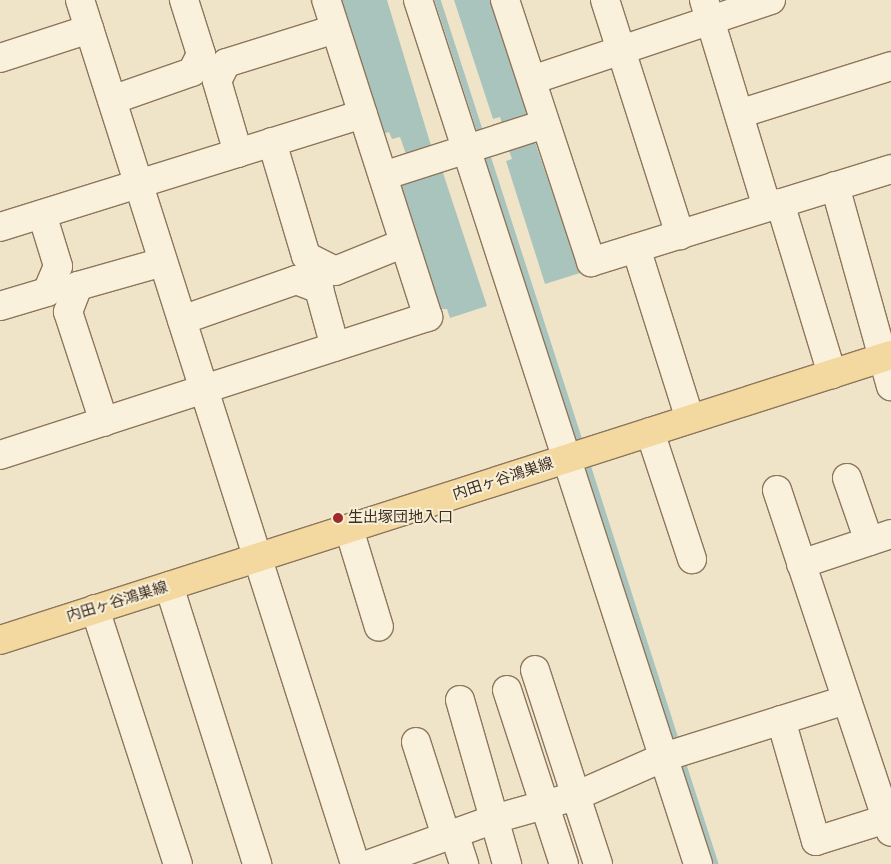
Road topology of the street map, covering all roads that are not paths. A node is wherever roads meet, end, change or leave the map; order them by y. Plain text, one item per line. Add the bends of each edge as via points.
1 (80, 0) edge
2 (184, 0) edge
3 (326, 0) edge
4 (418, 0) edge
5 (505, 0) edge
6 (605, 0) edge
7 (771, 0) edge
8 (707, 9) edge
9 (335, 29) junction
10 (89, 30) junction
11 (622, 52) junction
12 (0, 58) edge
13 (891, 66) edge
14 (532, 80) junction
15 (112, 100) junction
16 (363, 114) junction
17 (739, 114) junction
18 (545, 124) junction
19 (272, 142) junction
20 (467, 150) junction
21 (238, 153) junction
22 (891, 169) edge
23 (383, 176) junction
24 (140, 184) junction
25 (835, 186) junction
26 (774, 205) junction
27 (42, 214) junction
28 (0, 227) edge
29 (680, 234) junction
30 (404, 243) junction
31 (636, 248) junction
32 (163, 262) junction
33 (0, 306) edge
34 (182, 320) junction
35 (335, 347) junction
36 (886, 356) edge
37 (832, 374) junction
38 (891, 386) edge
39 (203, 390) junction
40 (690, 419) junction
41 (104, 422) junction
42 (650, 432) junction
43 (0, 454) edge
44 (566, 458) junction
45 (847, 478) dead end
46 (777, 490) dead end
47 (349, 529) junction
48 (880, 538) edge
49 (256, 559) junction
50 (692, 559) dead end
51 (801, 564) junction
52 (169, 586) junction
53 (95, 609) junction
54 (379, 627) dead end
55 (0, 640) edge
56 (535, 670) dead end
57 (507, 690) dead end
58 (460, 700) dead end
59 (846, 700) junction
60 (781, 720) junction
61 (416, 742) dead end
62 (664, 757) junction
63 (576, 796) junction
64 (545, 807) junction
65 (494, 819) junction
66 (889, 825) edge
67 (450, 835) junction
68 (178, 864) edge
69 (257, 864) edge
70 (355, 864) edge
71 (370, 864) edge
72 (464, 864) edge
73 (507, 864) edge
74 (564, 864) edge
75 (598, 864) edge
76 (698, 864) edge

1 - 10 street
2 - 15 street via 202,54 192,72
3 - 9 street
4 - 20 street
5 - 14 street
6 - 11 street
7 - 8 street
8 - 11 street
8 - 17 street
9 - 16 street
9 - 21 street via 226,63 217,81
10 - 12 street
10 - 15 street
11 - 14 street
11 - 29 street
13 - 17 street
14 - 18 street
15 - 24 street
16 - 19 street
16 - 23 street
17 - 26 street
18 - 20 street
18 - 31 street via 591,262
19 - 21 street
19 - 30 street via 306,256 335,271
20 - 23 street
20 - 44 street
21 - 24 street
22 - 25 street
23 - 30 street
24 - 27 street
24 - 32 street
25 - 26 street
25 - 36 street
26 - 29 street
26 - 37 street
27 - 28 street
27 - 33 street via 58,266 47,292
29 - 31 street
30 - 35 street via 428,317
31 - 40 street
32 - 34 street
32 - 41 street via 78,286 68,312
34 - 35 street via 296,280 319,288
34 - 39 street
35 - 39 street
36 - 37 main road, 内田ヶ谷鴻巣線
36 - 38 street
37 - 40 main road, 内田ヶ谷鴻巣線
39 - 41 street
39 - 49 street
40 - 42 main road, 内田ヶ谷鴻巣線
41 - 43 street
42 - 44 main road, 内田ヶ谷鴻巣線
42 - 50 street
44 - 47 main road, 内田ヶ谷鴻巣線
44 - 62 street
45 - 48 street
46 - 51 street
47 - 49 main road, 内田ヶ谷鴻巣線
47 - 54 street
48 - 51 street
49 - 52 main road, 内田ヶ谷鴻巣線
49 - 70 street
51 - 59 street
52 - 53 main road, 内田ヶ谷鴻巣線
52 - 69 street
53 - 55 main road, 内田ヶ谷鴻巣線
53 - 68 street
56 - 63 street
57 - 64 street
58 - 65 street
59 - 60 street
59 - 66 street
60 - 62 street
60 - 66 street via 816,841
61 - 67 street
62 - 63 street
62 - 76 street
63 - 64 street
63 - 75 street
64 - 65 street
64 - 74 street
65 - 67 street
65 - 73 street
67 - 71 street
67 - 72 street

